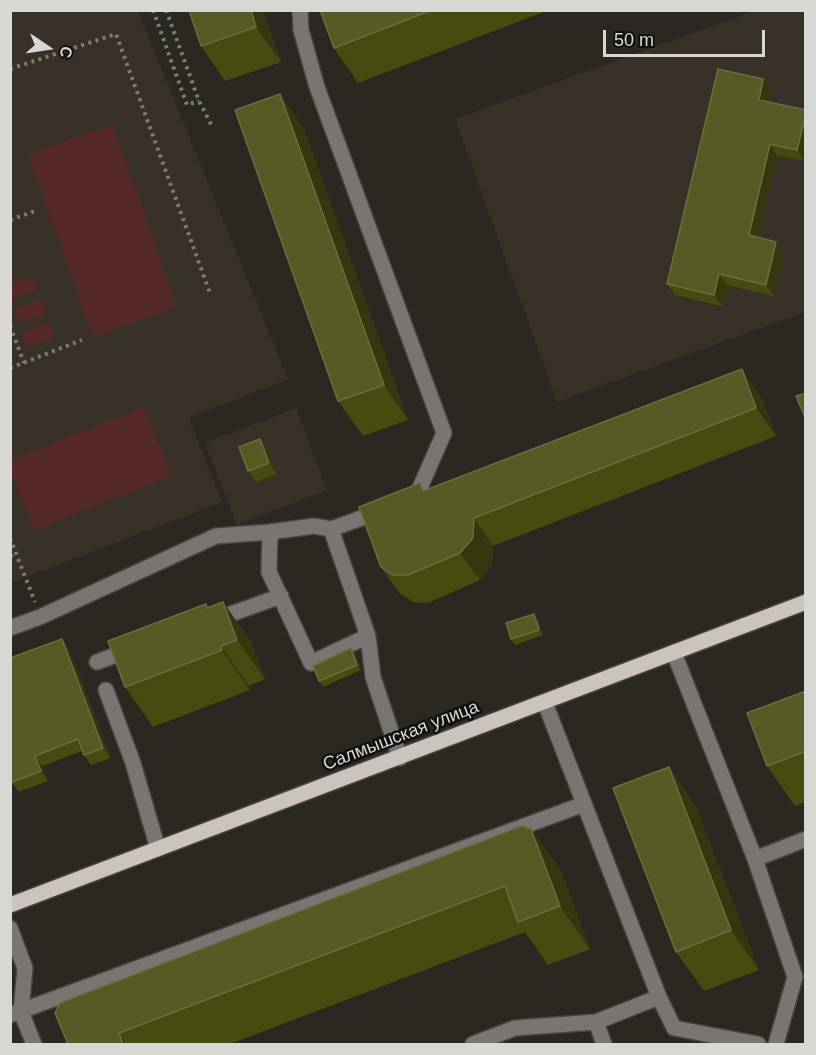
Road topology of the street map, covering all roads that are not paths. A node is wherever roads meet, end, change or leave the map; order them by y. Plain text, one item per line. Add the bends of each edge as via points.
1 (300, 10) edge
2 (331, 529) junction
3 (270, 532) junction
4 (281, 596) junction
5 (806, 602) edge
6 (195, 627) edge
7 (10, 628) edge
8 (368, 636) junction
9 (151, 642) edge
10 (674, 653) junction
11 (97, 662) dead end
12 (106, 690) dead end
13 (545, 703) junction
14 (400, 758) junction
15 (584, 804) junction
16 (806, 839) edge
17 (158, 849) junction
18 (755, 859) junction
19 (10, 905) edge
20 (10, 928) edge
21 (800, 975) edge
22 (659, 997) junction
23 (16, 1013) edge
24 (596, 1022) junction
25 (34, 1044) edge
26 (473, 1044) edge
27 (604, 1044) edge
28 (758, 1044) edge
29 (776, 1044) edge

1 - 2 lane via 301,30 317,87 444,433 415,499
2 - 3 lane via 314,526
2 - 8 lane
3 - 4 lane via 268,572
3 - 7 lane via 216,536 40,618
4 - 6 lane
4 - 8 lane via 311,663
5 - 10 main road, Салмышская улица
8 - 14 lane via 373,677
9 - 11 lane
10 - 13 main road, Салмышская улица
10 - 18 lane
12 - 17 lane
13 - 14 main road, Салмышская улица
13 - 15 lane
14 - 17 main road, Салмышская улица
15 - 22 lane
15 - 23 lane
16 - 18 lane
17 - 19 main road, Салмышская улица
18 - 21 lane
20 - 23 lane via 25,968
21 - 29 lane
22 - 24 lane
22 - 28 lane via 674,1028
23 - 25 lane
24 - 26 lane via 515,1028
24 - 27 lane

